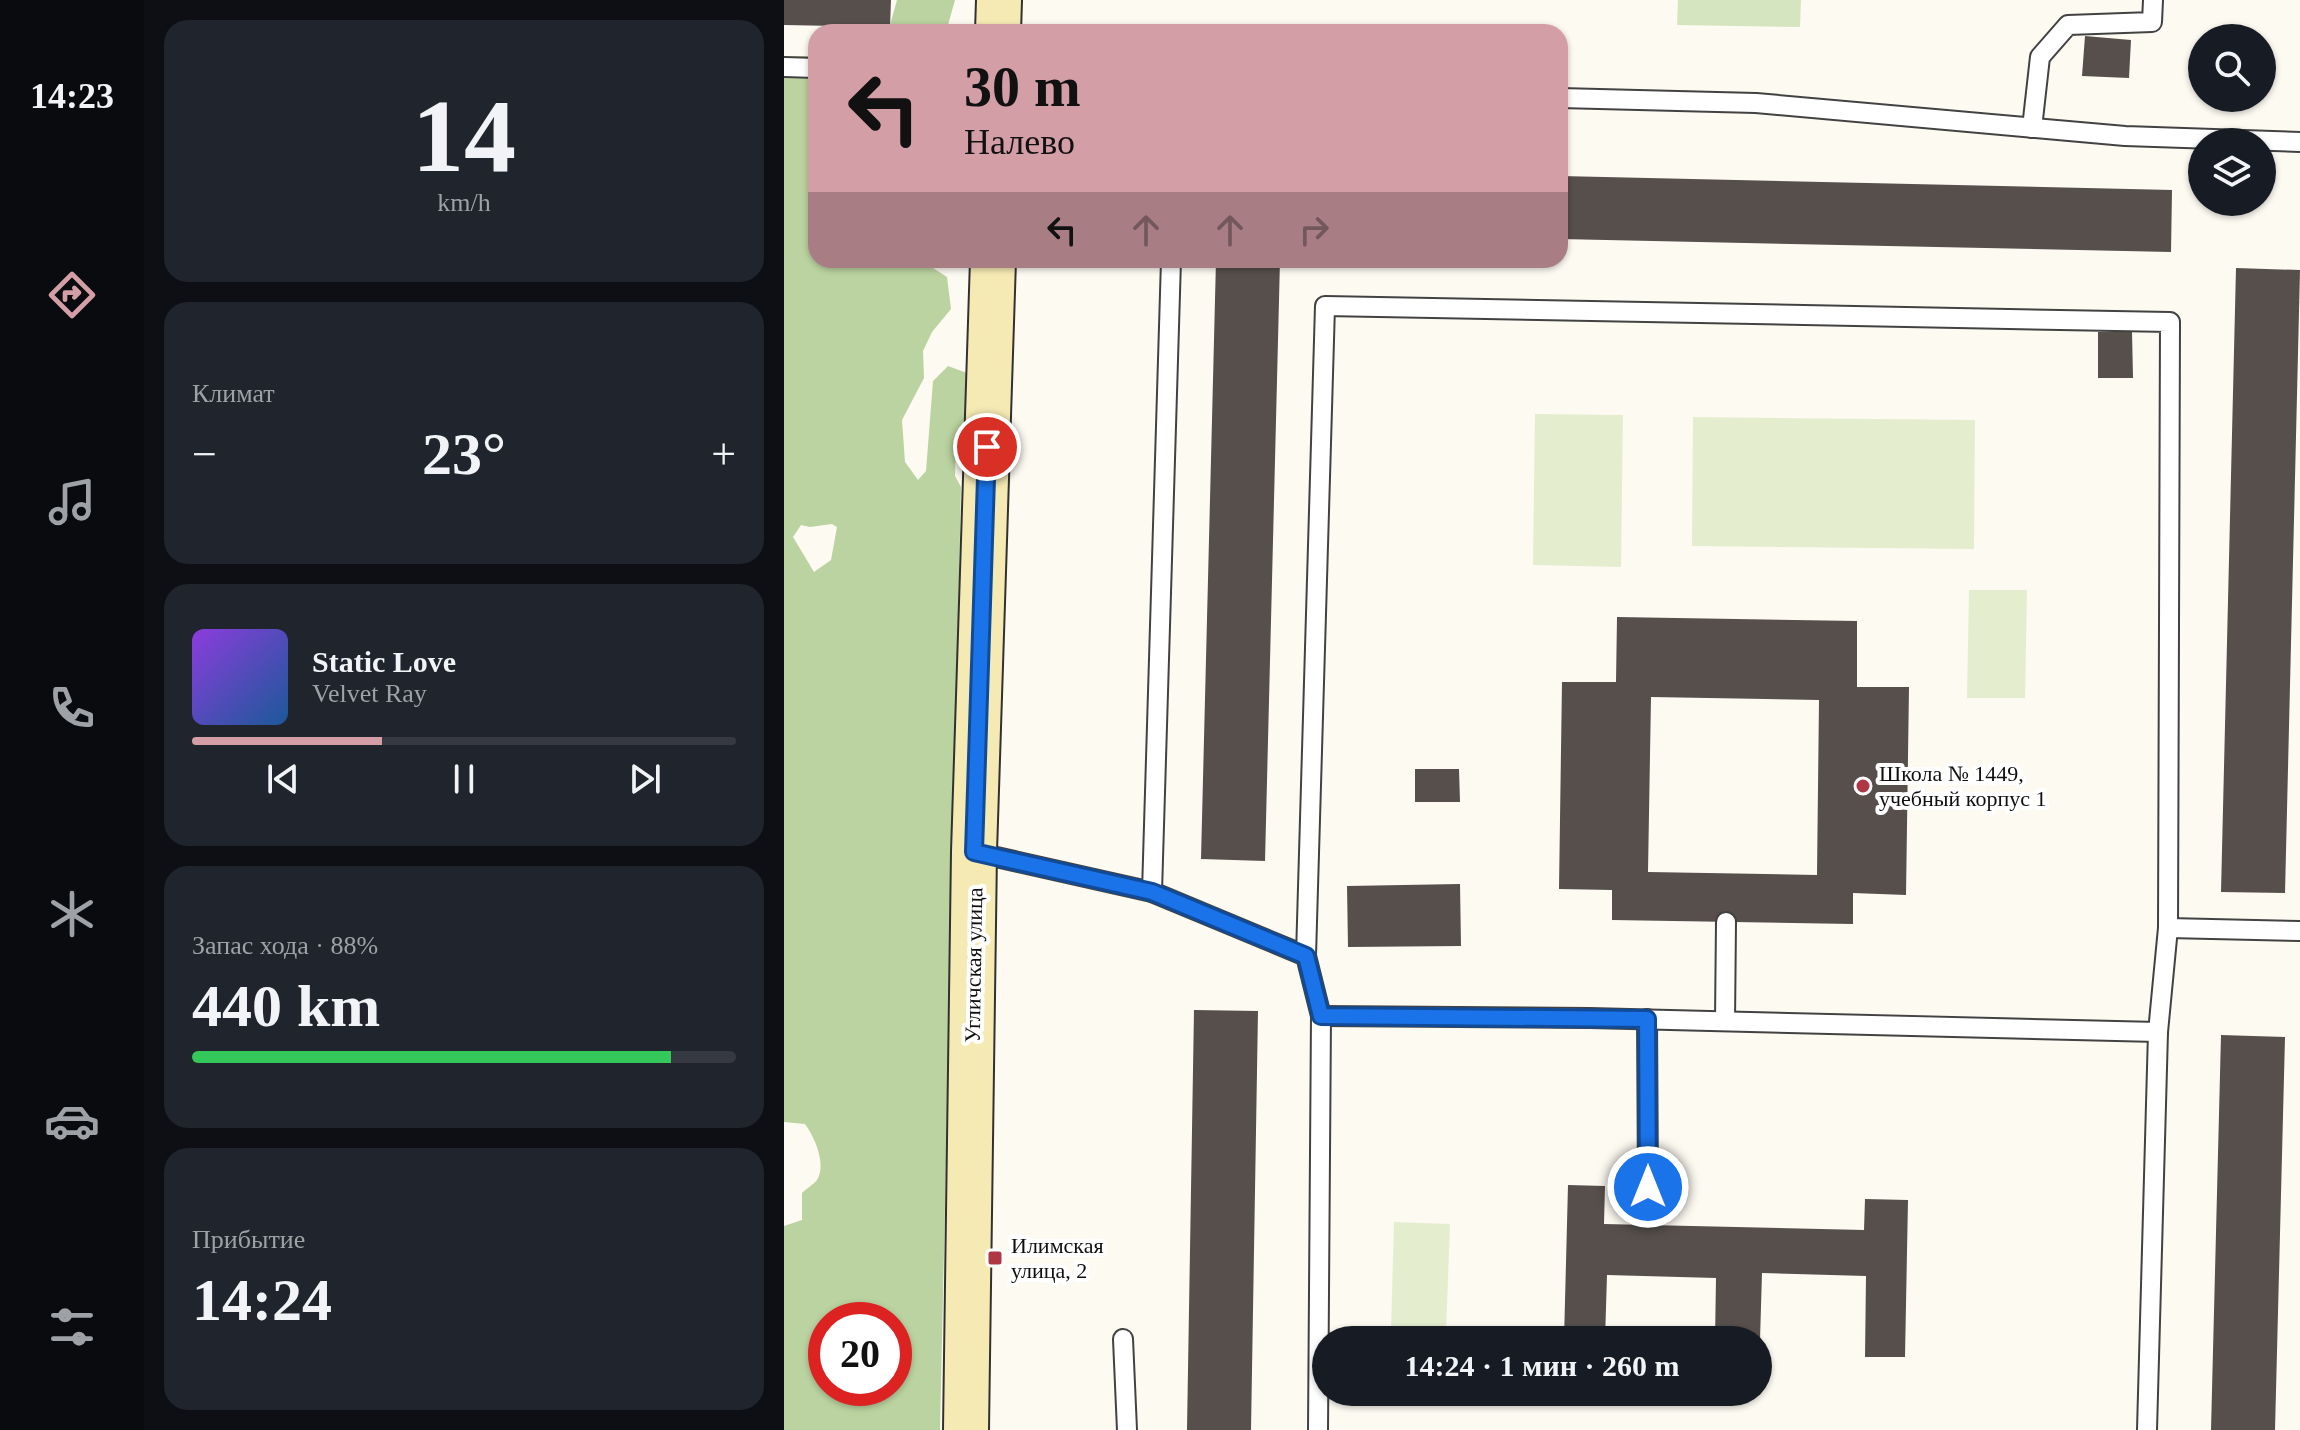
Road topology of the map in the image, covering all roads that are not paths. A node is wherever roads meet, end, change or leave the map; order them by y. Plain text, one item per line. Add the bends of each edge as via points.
1 (999, 0) edge
2 (2153, 0) edge
3 (998, 24) edge
4 (784, 67) edge
5 (808, 68) edge
6 (1568, 98) edge
7 (2032, 128) junction
8 (2300, 142) edge
9 (993, 268) edge
10 (1171, 268) edge
11 (974, 852) junction
12 (1152, 892) junction
13 (1726, 922) dead end
14 (2168, 928) junction
15 (2300, 931) edge
16 (1306, 956) junction
17 (1321, 1016) junction
18 (1647, 1019) junction
19 (1725, 1021) junction
20 (2158, 1032) junction
21 (1648, 1187) dead end
22 (1123, 1339) dead end
23 (966, 1430) edge
24 (1127, 1430) edge
25 (1318, 1430) edge
26 (2147, 1430) edge

1 - 3 street
2 - 7 lane via 2152,22 2068,25 2040,57
4 - 5 lane
6 - 7 lane via 1756,103
7 - 8 lane
9 - 11 street, Угличская улица
10 - 12 lane
11 - 12 lane
11 - 23 street, Угличская улица
12 - 16 lane
13 - 19 lane
14 - 15 lane
14 - 16 lane via 2170,322 1325,306
14 - 20 lane
16 - 17 lane
17 - 18 lane
17 - 25 lane
18 - 19 lane
18 - 21 lane
19 - 20 lane
20 - 26 lane
22 - 24 lane

